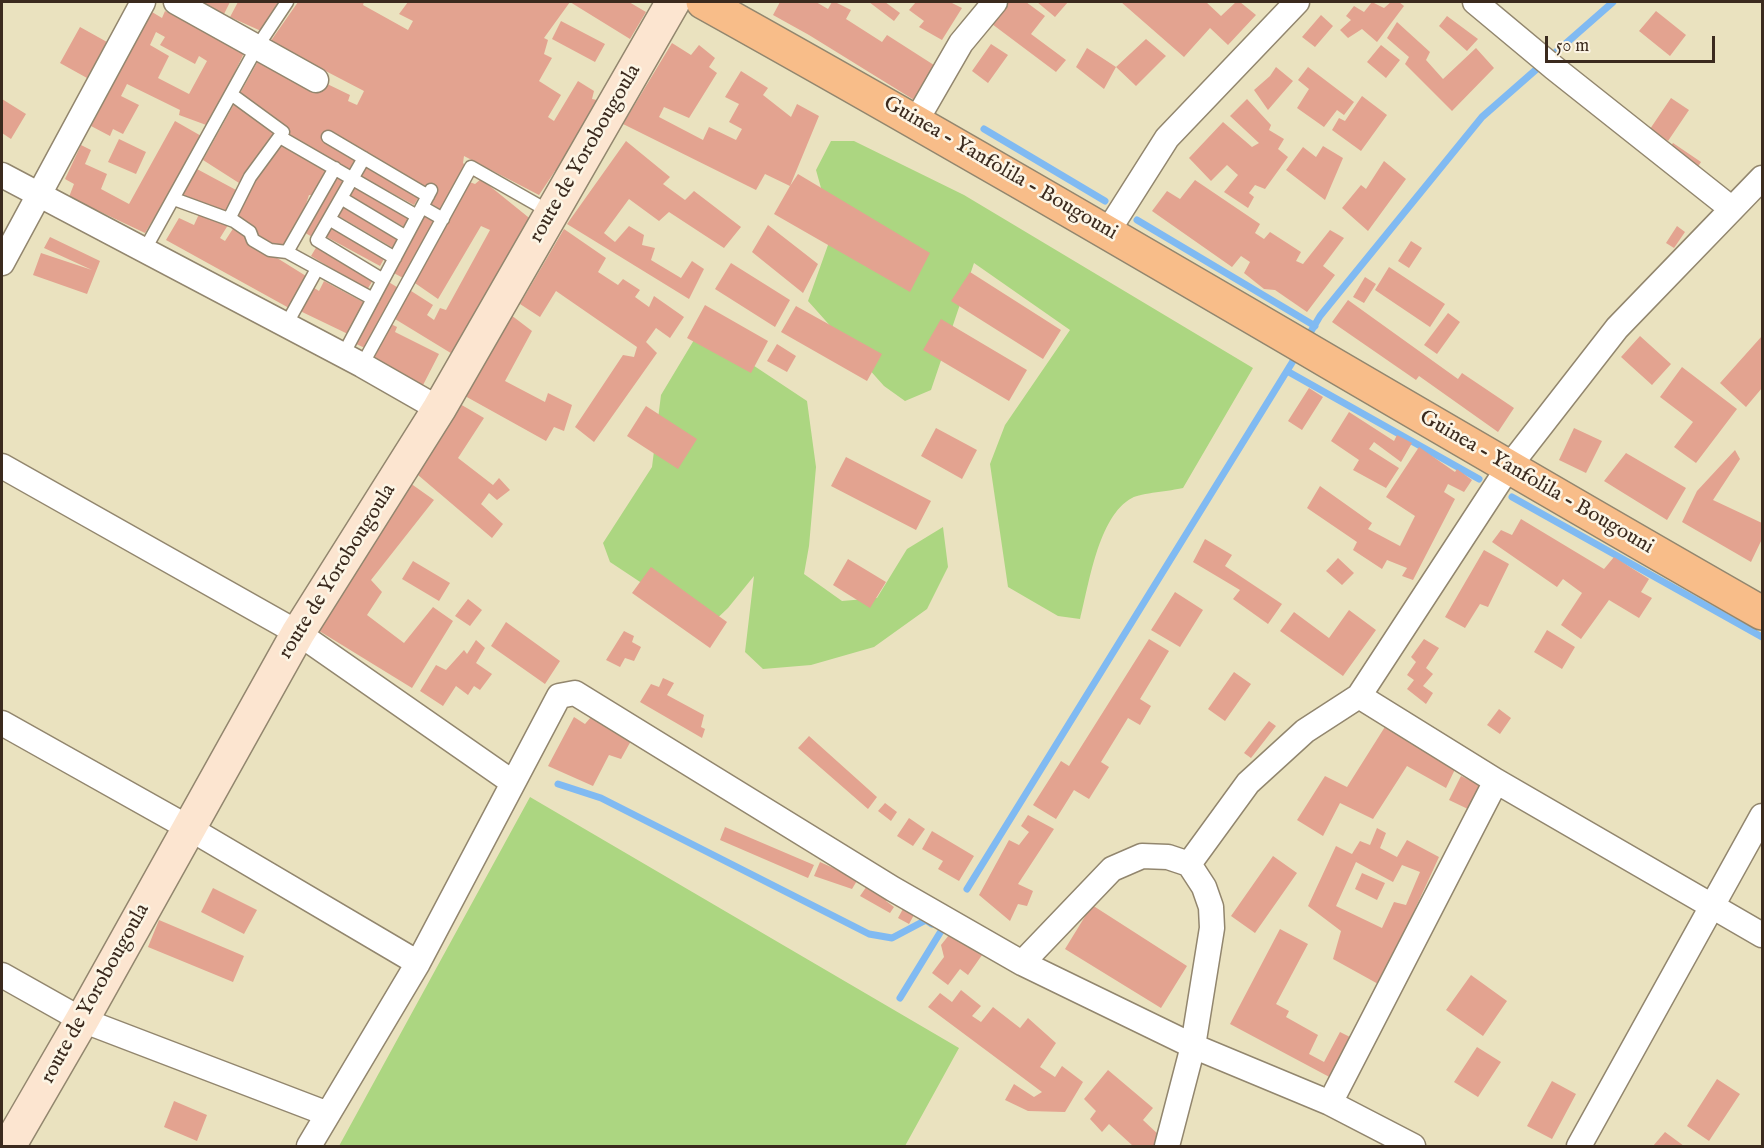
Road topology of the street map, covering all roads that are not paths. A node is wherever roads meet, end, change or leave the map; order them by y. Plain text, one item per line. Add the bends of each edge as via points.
1 (143, 2) edge
2 (176, 2) edge
3 (287, 2) edge
4 (674, 2) edge
5 (703, 2) edge
6 (995, 2) edge
7 (1297, 2) edge
8 (1475, 2) edge
9 (257, 47) junction
10 (316, 80) dead end
11 (231, 94) junction
12 (916, 121) junction
13 (280, 137) junction
14 (328, 137) dead end
15 (364, 158) junction
16 (335, 168) junction
17 (2, 176) edge
18 (352, 178) junction
19 (1762, 178) edge
20 (39, 195) junction
21 (341, 198) junction
22 (174, 199) junction
23 (425, 202) junction
24 (1732, 209) junction
25 (552, 213) junction
26 (229, 219) junction
27 (329, 219) junction
28 (443, 219) junction
29 (1108, 231) junction
30 (406, 237) junction
31 (144, 250) junction
32 (287, 252) junction
33 (395, 258) junction
34 (2, 263) edge
35 (317, 269) junction
36 (385, 278) junction
37 (406, 287) junction
38 (373, 299) junction
39 (286, 325) junction
40 (352, 360) junction
41 (439, 409) junction
42 (2, 466) edge
43 (1508, 468) junction
44 (1762, 613) edge
45 (298, 633) junction
46 (1359, 696) junction
47 (2, 723) edge
48 (1496, 781) junction
49 (512, 782) junction
50 (1762, 816) edge
51 (189, 828) junction
52 (1189, 864) junction
53 (1713, 908) junction
54 (1762, 935) edge
55 (418, 963) junction
56 (1022, 963) junction
57 (2, 975) edge
58 (82, 1020) junction
59 (1193, 1046) junction
60 (1330, 1103) junction
61 (328, 1114) junction
62 (9, 1146) edge
63 (309, 1146) edge
64 (1167, 1146) edge
65 (1413, 1146) edge
66 (1579, 1146) edge

1 - 20 street
2 - 9 street
3 - 9 lane
4 - 25 main road, route de Yorobougoula
5 - 12 main road, Guinea - Yanfolila - Bougouni
6 - 12 street via 961,43
7 - 29 street via 1167,138
8 - 24 street
9 - 10 street
9 - 11 lane
11 - 13 lane via 283,132
11 - 22 lane
12 - 29 main road, Guinea - Yanfolila - Bougouni
13 - 16 lane
13 - 26 lane via 250,177
14 - 15 lane
15 - 18 lane
15 - 23 lane
16 - 18 lane
16 - 32 lane
17 - 20 street
18 - 21 lane
18 - 23 lane
19 - 24 street
20 - 31 street
20 - 34 street
21 - 27 lane
21 - 30 lane
22 - 26 lane
22 - 31 lane
23 - 28 lane
23 - 30 lane
24 - 43 street via 1617,328
25 - 28 lane via 471,167
25 - 41 main road, route de Yorobougoula
26 - 32 lane via 250,232 261,245
27 - 33 lane
27 - 36 lane via 317,240
28 - 37 lane
29 - 43 main road, Guinea - Yanfolila - Bougouni
30 - 33 lane
31 - 39 street
32 - 35 lane
33 - 36 lane
35 - 38 lane
35 - 39 lane
36 - 37 lane
36 - 38 lane
37 - 40 lane
38 - 40 lane
39 - 40 street
40 - 41 street
41 - 45 main road, route de Yorobougoula
42 - 45 street
43 - 44 main road, Guinea - Yanfolila - Bougouni
43 - 46 street
45 - 49 street
45 - 51 main road, route de Yorobougoula
46 - 48 street
46 - 52 street via 1305,730 1248,783
47 - 51 street
48 - 53 street
48 - 60 street
49 - 55 street
49 - 56 street via 559,696 575,693 893,889
50 - 53 street
51 - 55 street
51 - 58 main road, route de Yorobougoula
52 - 56 street via 1167,856 1142,856 1113,869
52 - 59 street via 1204,887 1211,907 1212,928
53 - 54 street
53 - 66 street
55 - 61 street
56 - 59 street
57 - 58 street
58 - 61 street
58 - 62 main road, route de Yorobougoula
59 - 60 street
59 - 64 street
60 - 65 street
61 - 63 street

